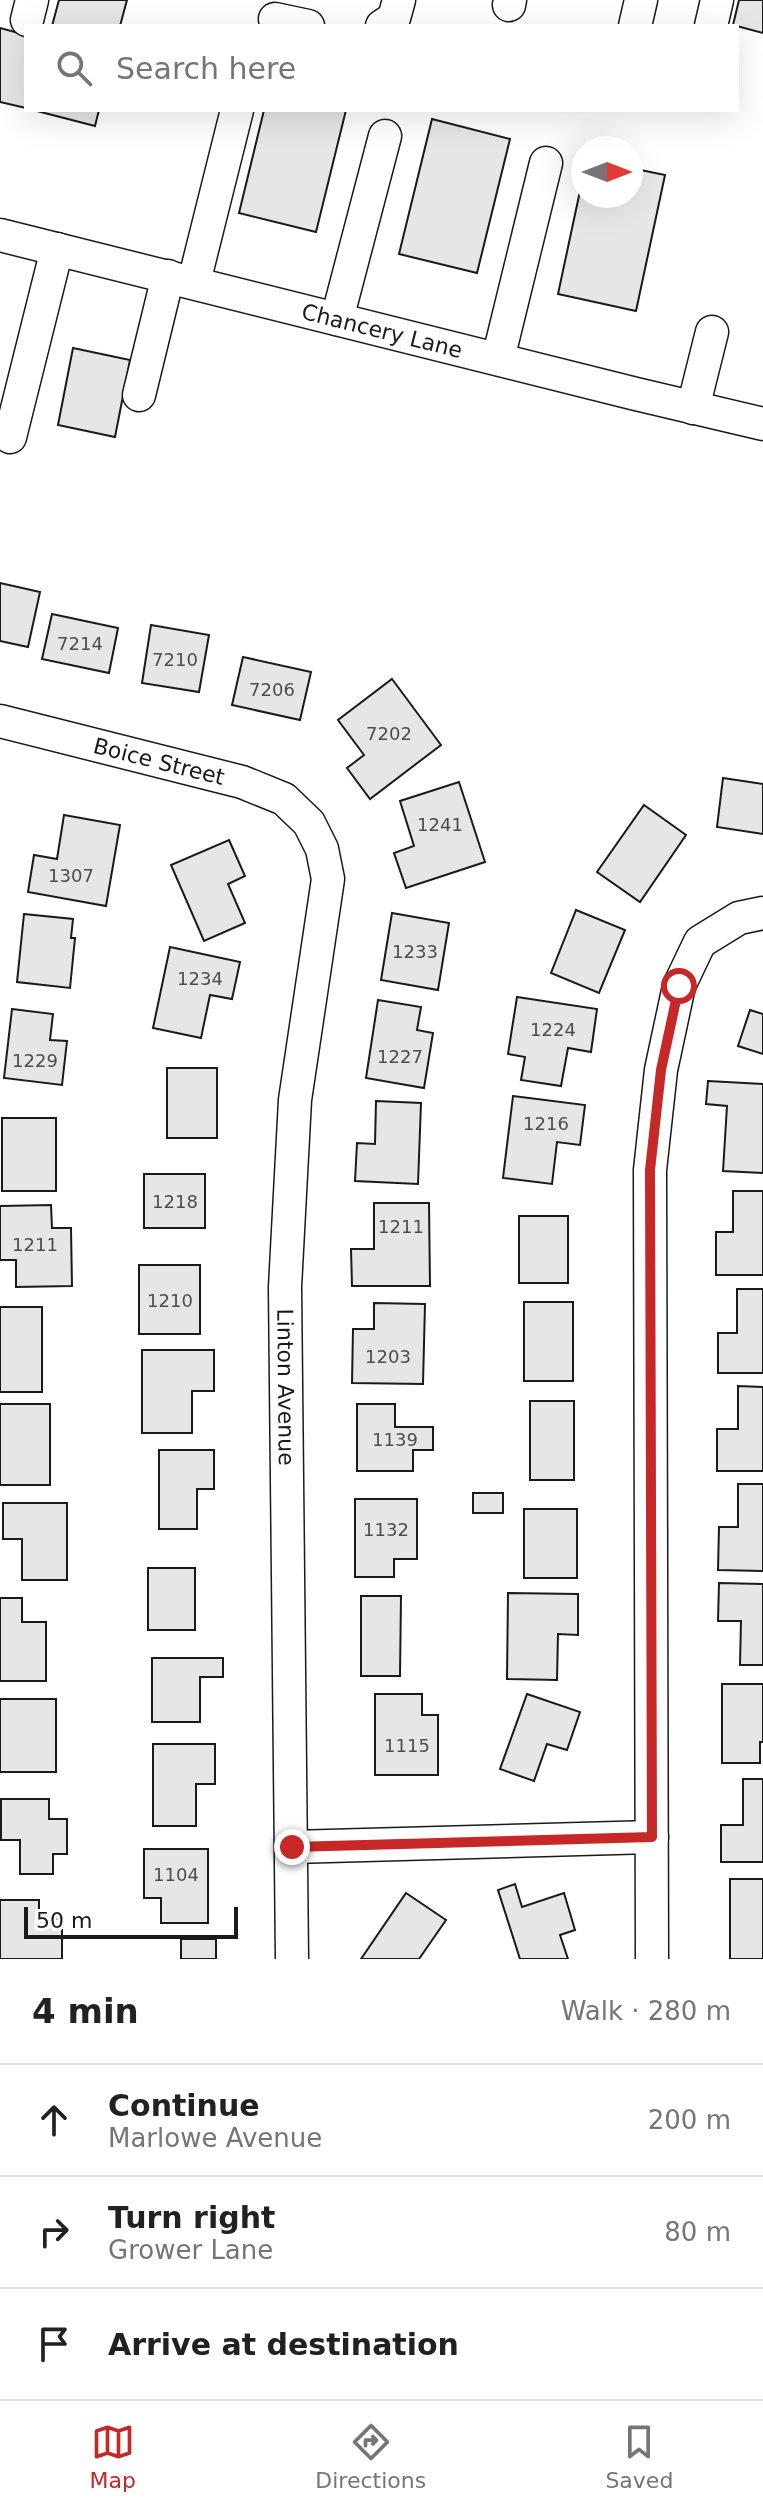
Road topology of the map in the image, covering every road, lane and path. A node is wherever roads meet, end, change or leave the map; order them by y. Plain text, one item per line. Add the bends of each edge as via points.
1 (399, 0) edge
2 (641, 0) edge
3 (717, 0) edge
4 (276, 15) edge
5 (302, 24) edge
6 (385, 24) edge
7 (635, 24) edge
8 (711, 24) edge
9 (236, 112) edge
10 (385, 136) dead end
11 (546, 163) dead end
12 (0, 235) edge
13 (57, 249) junction
14 (181, 279) junction
15 (337, 319) junction
16 (712, 332) dead end
17 (498, 359) junction
18 (139, 395) dead end
19 (693, 408) junction
20 (763, 424) edge
21 (10, 437) dead end
22 (0, 721) edge
23 (309, 823) joint
24 (763, 913) edge
25 (652, 1837) junction
26 (292, 1847) junction
27 (292, 1959) edge
28 (652, 1959) edge

1 - 6 street via 394,18
2 - 7 street
3 - 8 street
4 - 5 street
9 - 14 street
10 - 15 street
11 - 17 street
12 - 13 street, Chancery Lane
13 - 14 street, Chancery Lane
13 - 21 street
14 - 15 street, Chancery Lane
14 - 18 street
15 - 17 street, Chancery Lane
16 - 19 street
17 - 19 street, Chancery Lane
19 - 20 street, Chancery Lane
22 - 23 street, Boice Street via 242,782 284,799
23 - 26 street, Linton Avenue via 328,879 295,1100 285,1287
24 - 25 street via 739,918 700,942 679,986 661,1070 650,1170
25 - 26 street
25 - 28 street
26 - 27 street, Linton Avenue

